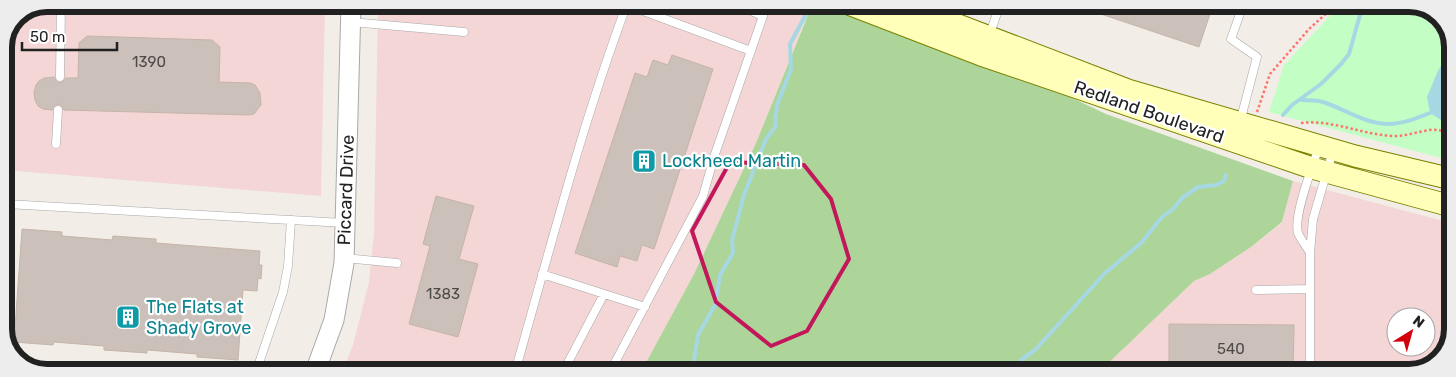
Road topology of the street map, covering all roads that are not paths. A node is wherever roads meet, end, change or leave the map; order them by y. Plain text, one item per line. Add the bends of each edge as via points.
1 (61, 12) edge
2 (624, 12) edge
3 (754, 12) edge
4 (874, 12) edge
5 (919, 12) edge
6 (997, 12) edge
7 (1241, 12) edge
8 (351, 13) edge
9 (649, 13) edge
10 (464, 32) dead end
11 (985, 46) junction
12 (750, 51) junction
13 (60, 77) dead end
14 (58, 110) dead end
15 (1246, 116) junction
16 (56, 144) dead end
17 (1326, 148) junction
18 (1319, 170) junction
19 (1443, 177) edge
20 (13, 204) edge
21 (1444, 204) edge
22 (291, 220) junction
23 (345, 224) junction
24 (1310, 253) junction
25 (344, 258) junction
26 (397, 263) dead end
27 (542, 274) junction
28 (1310, 289) junction
29 (1256, 290) dead end
30 (604, 294) junction
31 (645, 307) junction
32 (259, 364) edge
33 (318, 364) edge
34 (517, 364) edge
35 (567, 364) edge
36 (614, 364) edge
37 (1310, 364) edge

1 - 13 lane
2 - 27 lane
3 - 12 lane via 763,16
4 - 11 main road, Redland Boulevard
5 - 11 main road, Redland Boulevard
6 - 11 lane
7 - 15 lane via 1231,39 1257,57
8 - 10 lane
8 - 23 street, Piccard Drive
9 - 12 lane
11 - 15 main road, Redland Boulevard via 1128,90
11 - 18 main road, Redland Boulevard
12 - 31 lane via 703,196
14 - 16 lane
15 - 17 main road, Redland Boulevard
17 - 18 lane
17 - 18 lane
17 - 19 main road, Redland Boulevard
18 - 21 main road, Redland Boulevard
18 - 24 lane
18 - 24 lane via 1297,223 1298,233
20 - 22 lane
22 - 23 lane
22 - 32 lane via 283,292
23 - 25 street, Piccard Drive
24 - 28 lane
25 - 26 lane
25 - 33 street, Piccard Drive via 334,320
27 - 30 lane
27 - 34 lane
28 - 29 lane
28 - 37 lane
30 - 31 lane
30 - 35 lane
31 - 36 lane

